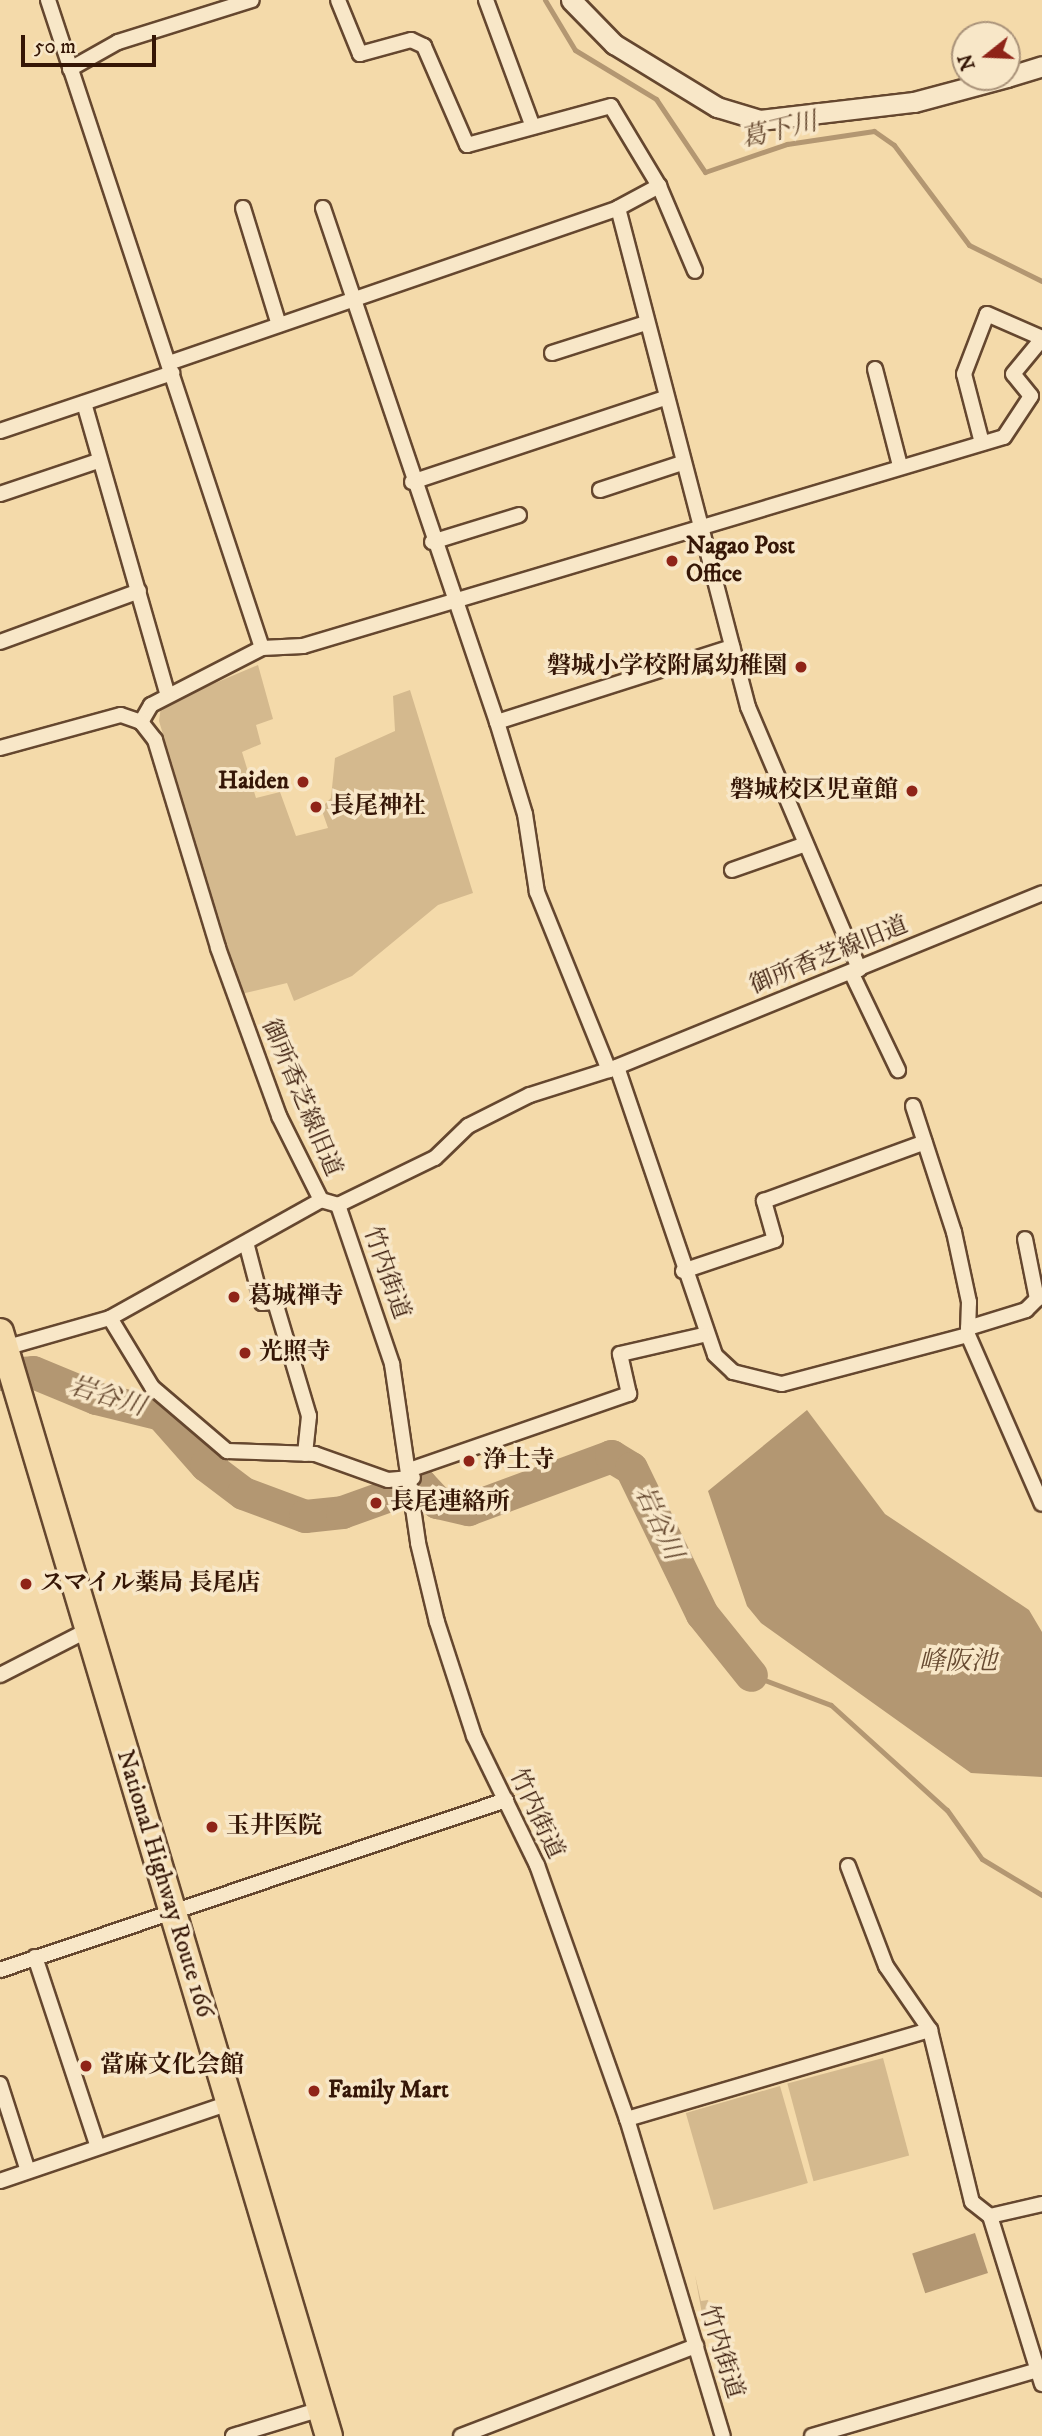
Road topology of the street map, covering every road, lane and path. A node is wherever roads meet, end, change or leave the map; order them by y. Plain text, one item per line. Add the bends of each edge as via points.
1 (48, 0) edge
2 (251, 0) edge
3 (338, 0) edge
4 (486, 0) edge
5 (571, 0) edge
6 (1042, 66) edge
7 (70, 69) junction
8 (1021, 73) edge
9 (955, 91) edge
10 (533, 127) junction
11 (659, 186) junction
12 (243, 208) dead end
13 (323, 208) dead end
14 (618, 208) junction
15 (695, 271) dead end
16 (353, 300) junction
17 (646, 323) junction
18 (279, 325) junction
19 (1042, 338) edge
20 (552, 353) dead end
21 (170, 368) junction
22 (875, 369) dead end
23 (664, 398) junction
24 (84, 403) junction
25 (0, 431) edge
26 (982, 443) junction
27 (98, 461) junction
28 (682, 463) junction
29 (900, 466) junction
30 (412, 482) junction
31 (600, 490) dead end
32 (0, 494) edge
33 (519, 515) dead end
34 (698, 524) junction
35 (432, 542) junction
36 (139, 591) junction
37 (451, 601) junction
38 (0, 642) edge
39 (732, 647) junction
40 (262, 648) junction
41 (168, 695) junction
42 (141, 722) junction
43 (496, 722) junction
44 (0, 748) edge
45 (806, 844) junction
46 (732, 870) dead end
47 (1042, 893) edge
48 (855, 970) junction
49 (613, 1068) junction
50 (898, 1070) dead end
51 (913, 1106) dead end
52 (925, 1142) junction
53 (321, 1200) junction
54 (338, 1205) junction
55 (1025, 1239) dead end
56 (247, 1246) junction
57 (683, 1271) junction
58 (1040, 1277) edge
59 (110, 1318) junction
60 (968, 1332) junction
61 (703, 1335) junction
62 (2, 1343) edge
63 (304, 1454) junction
64 (413, 1480) junction
65 (1042, 1504) edge
66 (88, 1630) junction
67 (0, 1675) edge
68 (506, 1800) junction
69 (848, 1866) dead end
70 (169, 1908) junction
71 (36, 1957) junction
72 (0, 1970) edge
73 (930, 2030) junction
74 (0, 2084) edge
75 (232, 2102) junction
76 (627, 2119) junction
77 (98, 2147) junction
78 (28, 2171) junction
79 (0, 2181) edge
80 (1042, 2204) edge
81 (990, 2216) junction
82 (696, 2346) junction
83 (1040, 2377) edge
84 (321, 2409) junction
85 (233, 2436) edge
86 (329, 2436) edge
87 (461, 2436) edge
88 (723, 2436) edge
89 (813, 2436) edge

1 - 7 street
2 - 7 street via 118,43
3 - 10 street via 360,54 411,40 424,46 467,145
4 - 10 street
5 - 9 street via 614,44 717,107 760,120 914,102
6 - 8 street
7 - 21 street
10 - 11 street via 611,106
11 - 14 street
11 - 15 street
12 - 18 street
13 - 16 street
14 - 16 street
14 - 17 street
16 - 18 street
16 - 30 street
17 - 20 street
17 - 23 street
18 - 21 street
19 - 26 street via 1013,374 1031,396 1015,429
19 - 26 street via 987,314 964,374
21 - 24 street
21 - 40 street
22 - 29 street
23 - 28 street
23 - 30 street
24 - 25 street
24 - 27 street
26 - 29 street
27 - 32 street
27 - 36 street
28 - 31 street
28 - 34 street
29 - 34 street
30 - 35 street
33 - 35 street
34 - 37 street
34 - 39 street
35 - 37 street
36 - 38 street
36 - 41 street
37 - 40 street via 303,646
37 - 43 street
39 - 43 street
39 - 45 street via 755,726
40 - 41 street
41 - 42 street via 151,705
42 - 44 street via 121,715
42 - 53 street, 御所香芝線旧道 via 155,740 258,1061
43 - 49 street via 525,814 537,892
45 - 46 street
45 - 48 street
47 - 48 street, 御所香芝線旧道
48 - 49 street, 御所香芝線旧道
48 - 50 street
49 - 54 street, 御所香芝線旧道 via 530,1095 480,1119 435,1158
49 - 57 street
51 - 52 street
52 - 57 street via 764,1201 775,1240
52 - 60 street via 954,1232 970,1302
53 - 54 street, 御所香芝線旧道
53 - 56 street
54 - 64 street, 竹内街道 via 392,1364
55 - 58 street
56 - 59 street
56 - 63 street via 262,1303 275,1301 309,1416
57 - 61 street
58 - 60 street via 1037,1299 1026,1310
59 - 62 street
59 - 63 street via 152,1387 227,1451
60 - 61 street via 782,1384 733,1372
60 - 65 street
61 - 64 street via 620,1354 629,1394
62 - 66 highway, National Highway Route 166
63 - 64 street via 388,1480
64 - 68 street, 竹内街道 via 418,1543 437,1622 474,1736
66 - 67 street
66 - 70 highway, National Highway Route 166
68 - 70 street
68 - 76 street, 竹内街道 via 537,1866
69 - 73 street via 886,1966
70 - 71 street
70 - 75 highway, National Highway Route 166
71 - 72 street
71 - 77 street
73 - 76 street
73 - 81 street via 972,2202
74 - 78 street
75 - 77 street
75 - 84 highway, National Highway Route 166
76 - 82 street, 竹内街道
77 - 78 street
78 - 79 street
80 - 81 street
81 - 83 street
82 - 87 street
82 - 88 street, 竹内街道
83 - 89 street
84 - 85 street
84 - 86 highway, National Highway Route 166

